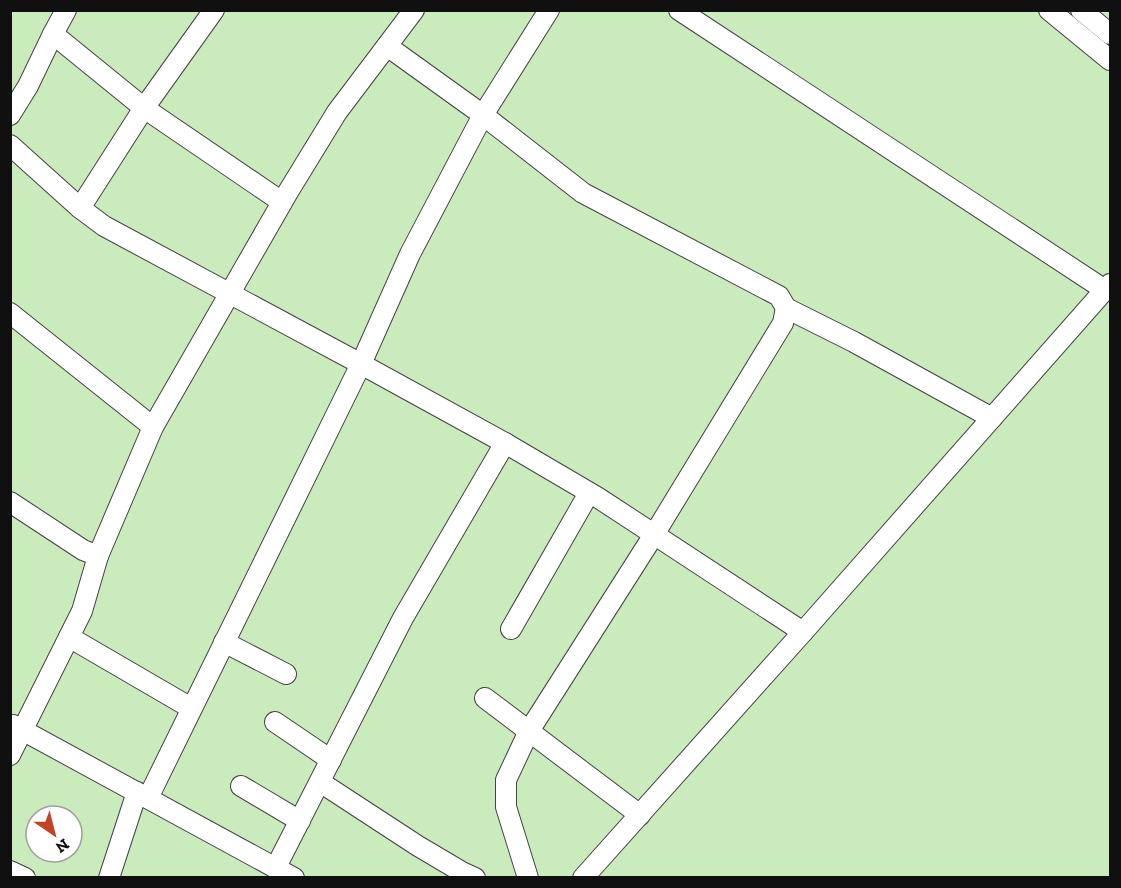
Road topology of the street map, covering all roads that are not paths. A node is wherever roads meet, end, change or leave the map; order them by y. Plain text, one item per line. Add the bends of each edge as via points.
1 (66, 10) edge
2 (214, 10) edge
3 (414, 10) edge
4 (549, 10) edge
5 (679, 10) edge
6 (1049, 10) edge
7 (1081, 10) edge
8 (53, 34) junction
9 (1110, 34) edge
10 (387, 45) junction
11 (1110, 60) edge
12 (144, 108) junction
13 (10, 115) edge
14 (483, 115) junction
15 (10, 146) edge
16 (282, 202) junction
17 (80, 208) junction
18 (1108, 287) edge
19 (231, 294) junction
20 (786, 308) junction
21 (10, 313) edge
22 (361, 364) junction
23 (993, 417) junction
24 (153, 427) junction
25 (505, 443) junction
26 (590, 492) junction
27 (10, 502) edge
28 (654, 533) junction
29 (98, 556) junction
30 (511, 629) dead end
31 (803, 632) junction
32 (69, 636) junction
33 (224, 642) junction
34 (286, 674) dead end
35 (485, 698) dead end
36 (191, 708) junction
37 (275, 722) dead end
38 (16, 727) edge
39 (529, 731) junction
40 (10, 755) edge
41 (331, 760) junction
42 (320, 782) junction
43 (241, 786) dead end
44 (142, 795) junction
45 (640, 815) junction
46 (300, 821) junction
47 (276, 867) junction
48 (10, 871) edge
49 (25, 878) edge
50 (110, 878) edge
51 (294, 878) edge
52 (475, 878) edge
53 (528, 878) edge
54 (583, 878) edge

1 - 8 street
2 - 12 street
3 - 10 street
4 - 14 street
5 - 18 street
6 - 11 street
7 - 9 street
8 - 12 street
8 - 13 street
10 - 14 street
10 - 16 street via 337,112
12 - 16 street
12 - 17 street
14 - 20 street via 583,193 779,296
14 - 22 street via 410,254
15 - 17 street
16 - 19 street
17 - 19 street via 104,226
18 - 23 street
19 - 22 street
19 - 24 street
20 - 23 street
20 - 28 street via 783,323
21 - 24 street
22 - 25 street
22 - 33 street
23 - 31 street
24 - 29 street
25 - 26 street
25 - 41 street via 403,618
26 - 28 street
26 - 30 street
27 - 29 street
28 - 31 street
28 - 39 street
29 - 32 street via 82,611
31 - 45 street
32 - 36 street
32 - 38 street
33 - 34 street
33 - 36 street
35 - 39 street
36 - 44 street
37 - 41 street
38 - 40 street
38 - 44 street
39 - 45 street
39 - 53 street via 506,780 506,807
41 - 42 street
42 - 46 street
42 - 52 street
43 - 46 street
44 - 47 street
44 - 50 street
45 - 54 street
46 - 47 street
47 - 51 street
48 - 49 street

